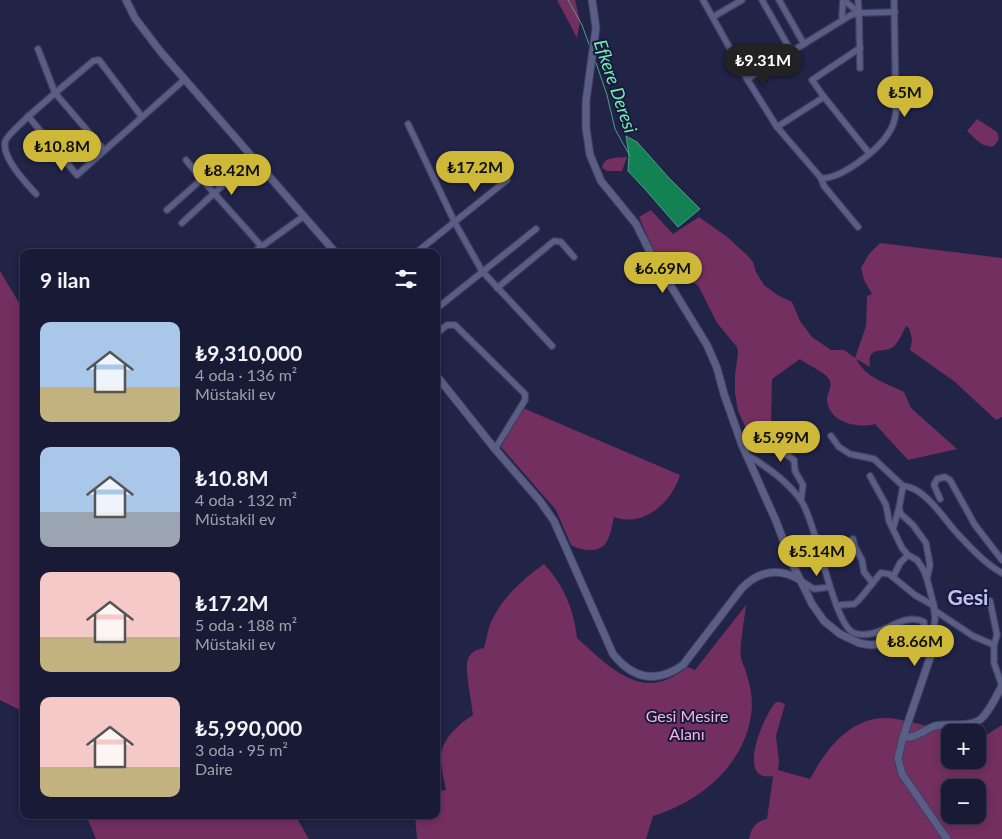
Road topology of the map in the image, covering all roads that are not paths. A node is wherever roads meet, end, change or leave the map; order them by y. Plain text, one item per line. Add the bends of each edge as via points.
1 (126, 0) edge
2 (592, 0) edge
3 (703, 0) edge
4 (742, 0) edge
5 (762, 0) edge
6 (779, 0) edge
7 (844, 0) edge
8 (858, 0) edge
9 (894, 0) edge
10 (859, 12) junction
11 (895, 12) junction
12 (713, 17) junction
13 (843, 19) junction
14 (804, 44) junction
15 (860, 48) junction
16 (38, 49) dead end
17 (791, 51) junction
18 (860, 68) dead end
19 (186, 79) junction
20 (747, 79) junction
21 (55, 93) junction
22 (824, 97) junction
23 (28, 116) junction
24 (142, 117) junction
25 (408, 124) dead end
26 (777, 127) junction
27 (104, 150) junction
28 (869, 153) junction
29 (252, 158) junction
30 (186, 160) dead end
31 (821, 178) junction
32 (202, 180) junction
33 (507, 180) dead end
34 (215, 193) junction
35 (36, 194) dead end
36 (167, 210) dead end
37 (304, 216) junction
38 (182, 223) dead end
39 (455, 223) junction
40 (858, 227) dead end
41 (536, 229) dead end
42 (262, 246) junction
43 (258, 249) edge
44 (332, 249) edge
45 (421, 249) edge
46 (574, 257) dead end
47 (482, 271) junction
48 (497, 288) junction
49 (440, 305) edge
50 (440, 331) edge
51 (552, 346) dead end
52 (440, 380) edge
53 (769, 429) dead end
54 (831, 436) dead end
55 (495, 449) junction
56 (747, 455) junction
57 (870, 476) dead end
58 (903, 486) junction
59 (940, 499) dead end
60 (801, 500) junction
61 (899, 508) junction
62 (893, 529) junction
63 (853, 539) dead end
64 (908, 555) junction
65 (1002, 560) edge
66 (1002, 573) edge
67 (893, 577) junction
68 (927, 579) junction
69 (800, 580) junction
70 (872, 582) junction
71 (830, 587) junction
72 (990, 601) dead end
73 (837, 606) junction
74 (934, 608) junction
75 (924, 630) junction
76 (932, 636) junction
77 (994, 646) junction
78 (1002, 686) edge
79 (903, 737) junction
80 (947, 839) edge

1 - 19 street via 160,51
2 - 56 street via 596,28 586,101 590,155 601,181 636,224 707,345
3 - 12 street
4 - 12 street
5 - 17 street
6 - 14 street
7 - 10 street
7 - 13 street
8 - 10 street
9 - 11 street
10 - 11 street
10 - 13 street
10 - 15 street
11 - 28 street via 895,118 887,136
12 - 20 street
13 - 14 street
14 - 17 street
15 - 18 street
15 - 22 street via 812,80
16 - 21 street
17 - 20 street
19 - 24 street
19 - 29 street
20 - 26 street
21 - 23 street
21 - 24 street via 98,59
21 - 27 street
22 - 26 street
22 - 28 street
23 - 27 street via 77,174
23 - 35 street via 6,139 5,147 17,174
24 - 27 street
25 - 39 street
26 - 31 street
28 - 31 street via 841,173
29 - 34 street
29 - 37 street
30 - 32 street
31 - 40 street
32 - 34 street
32 - 36 street
33 - 39 street
34 - 38 street
34 - 42 street
37 - 42 street
37 - 44 street
39 - 45 street
39 - 47 street
41 - 47 street
42 - 43 street
46 - 48 street via 561,242 554,241
47 - 48 street
47 - 49 street
48 - 51 street
50 - 55 street via 448,324 455,325 525,394 525,400
52 - 55 street
53 - 60 street via 775,446 794,460 795,471 803,485
54 - 58 street via 850,454 874,459
55 - 69 street via 554,521 613,654 632,672 660,676 683,665 750,580 770,572 782,572
56 - 60 street via 782,480
56 - 69 street
57 - 62 street via 886,505
58 - 61 street
58 - 66 street via 918,491 937,507 961,536
59 - 65 street via 934,485 945,477
60 - 71 street via 814,531
61 - 62 street
61 - 68 street via 926,543 930,565
62 - 64 street
63 - 70 street via 864,572
64 - 67 street
64 - 68 street via 917,560
67 - 70 street via 881,573
67 - 74 street
68 - 74 street
69 - 71 street via 814,589
69 - 75 street via 824,621 859,643 881,644
70 - 73 street via 858,602
71 - 73 street
72 - 77 street via 997,635
73 - 75 street via 854,633 880,631 914,619 924,622
74 - 76 street
74 - 77 street via 973,636
75 - 76 street
76 - 79 street via 933,649
77 - 78 street via 994,663
78 - 79 street via 979,721 934,727 912,737
79 - 80 street via 898,758 902,774

